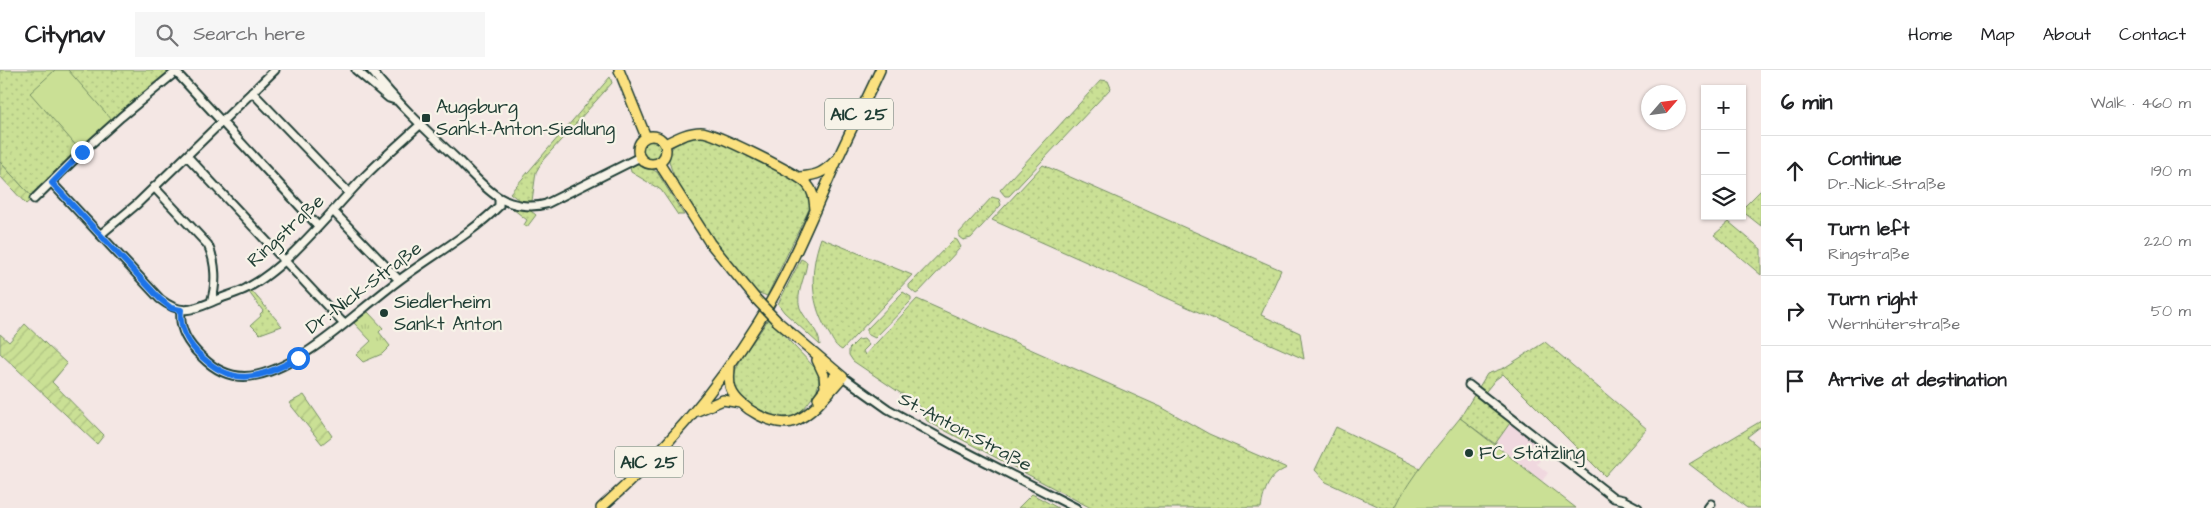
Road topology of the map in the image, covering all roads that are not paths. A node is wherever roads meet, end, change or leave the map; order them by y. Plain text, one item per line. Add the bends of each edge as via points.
1 (275, 70) edge
2 (356, 70) edge
3 (371, 70) edge
4 (618, 70) edge
5 (880, 70) edge
6 (177, 71) edge
7 (373, 79) junction
8 (252, 92) junction
9 (222, 122) junction
10 (421, 124) junction
11 (646, 138) junction
12 (665, 144) junction
13 (187, 156) junction
14 (640, 158) junction
15 (838, 158) junction
16 (659, 163) junction
17 (800, 177) junction
18 (52, 183) junction
19 (154, 187) junction
20 (350, 193) junction
21 (499, 198) junction
22 (34, 199) dead end
23 (333, 211) junction
24 (815, 212) junction
25 (318, 226) junction
26 (100, 235) junction
27 (284, 259) junction
28 (399, 280) junction
29 (216, 288) junction
30 (224, 297) junction
31 (212, 302) junction
32 (181, 310) junction
33 (343, 323) junction
34 (810, 351) junction
35 (730, 366) junction
36 (844, 377) junction
37 (1469, 385) dead end
38 (825, 387) junction
39 (742, 404) junction
40 (812, 409) junction
41 (694, 413) junction
42 (1635, 507) edge
43 (602, 508) edge
44 (1076, 508) edge

1 - 8 street
2 - 7 street
3 - 7 street
4 - 11 main road
5 - 15 main road, AIC 25
6 - 9 street
6 - 18 street via 108,128
7 - 10 street
8 - 9 street
8 - 20 street
9 - 13 street
9 - 25 street
10 - 20 street, Ringstraße
10 - 21 street
11 - 12 main road via 656,137
11 - 14 main road via 639,146
12 - 16 main road via 666,155
12 - 17 main road via 687,133 703,132
13 - 19 street
13 - 27 street
14 - 16 main road via 648,164
14 - 21 street via 546,204 523,206
15 - 17 main road via 823,172
15 - 24 main road, AIC 25
16 - 34 main road, bridge via 714,249 756,299
17 - 24 main road via 812,190
18 - 22 street
18 - 26 street
19 - 26 street
19 - 29 street via 208,245
20 - 23 street, Ringstraße
21 - 28 street, Dr.-Nick-Straße via 499,206 491,213
23 - 25 street, Ringstraße
23 - 28 street
24 - 35 main road, AIC 25 via 784,277
25 - 27 street, Ringstraße
26 - 32 street via 160,299 171,308
27 - 30 street, Ringstraße via 247,288
27 - 33 street
28 - 33 street, Dr.-Nick-Straße
29 - 30 street
29 - 31 street
30 - 31 street, Ringstraße
31 - 32 street, Ringstraße via 195,309
32 - 33 street, Dr.-Nick-Straße via 182,328 194,348 220,372 237,376 256,376 287,364
34 - 36 main road
34 - 38 main road via 823,369
35 - 39 main road via 731,390
35 - 41 main road, AIC 25
36 - 38 main road
36 - 40 main road
36 - 44 street, St.-Anton-Straße via 888,409
37 - 42 street via 1614,498
38 - 40 main road
39 - 40 main road via 766,420 786,423 802,418
39 - 41 main road via 723,400
41 - 43 main road, AIC 25 via 627,486

